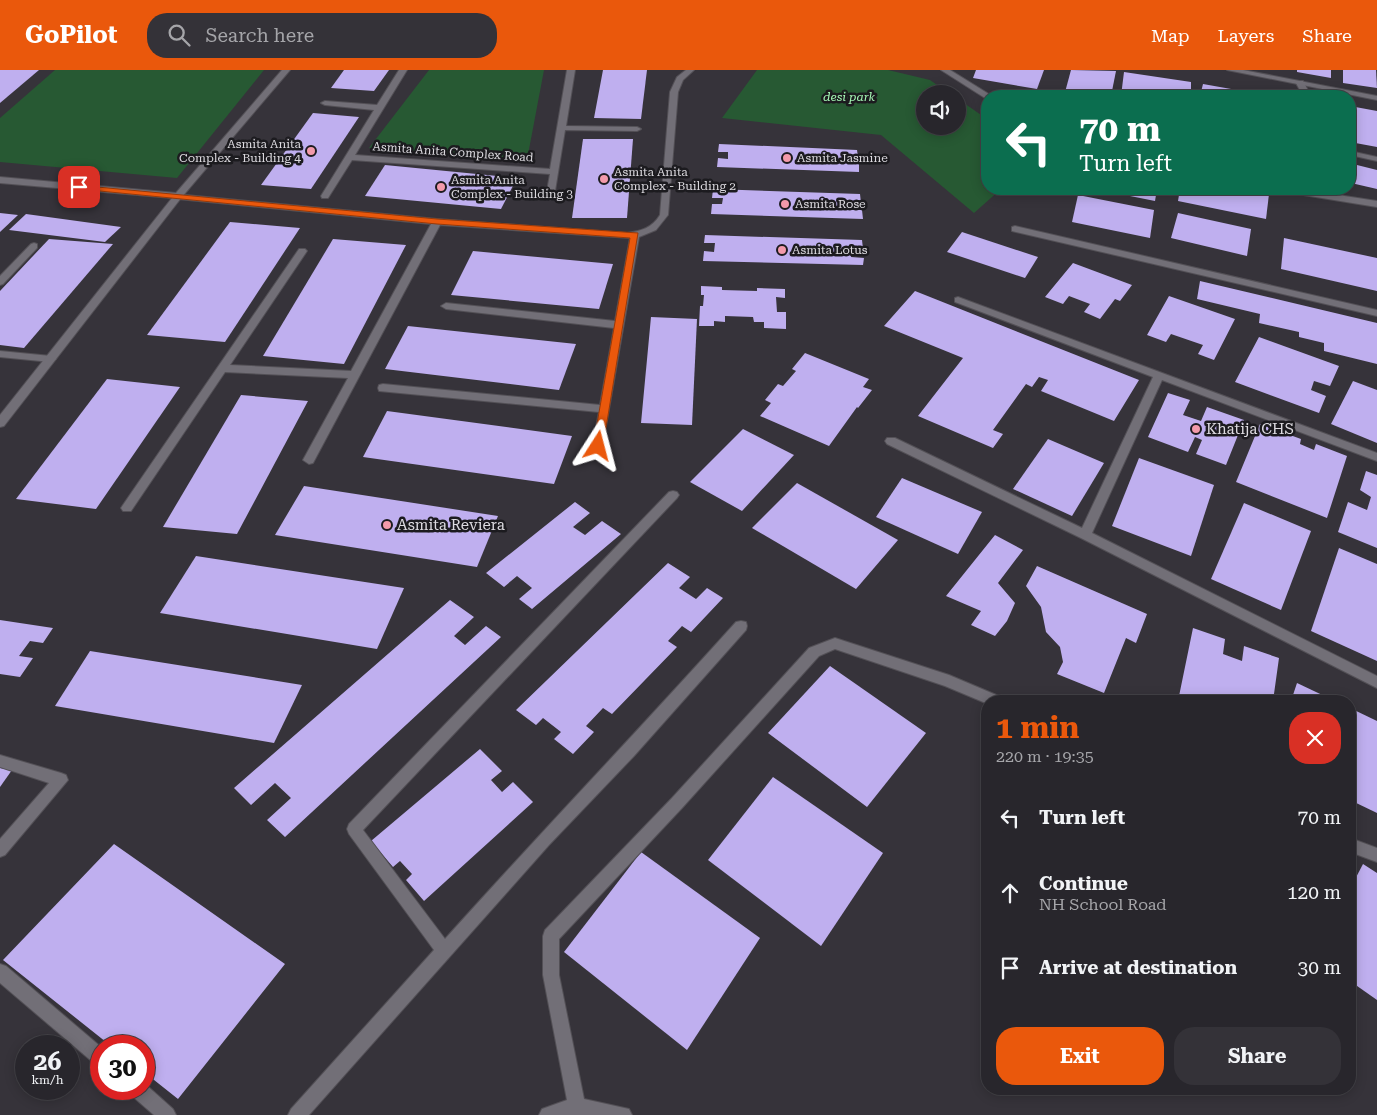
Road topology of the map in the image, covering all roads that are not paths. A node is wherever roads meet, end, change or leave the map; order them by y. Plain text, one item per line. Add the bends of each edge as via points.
1 (286, 70) edge
2 (403, 70) edge
3 (571, 70) edge
4 (690, 70) edge
5 (945, 70) edge
6 (1231, 70) edge
7 (1300, 83) junction
8 (1304, 90) edge
9 (1336, 90) edge
10 (981, 92) edge
11 (1356, 94) edge
12 (1377, 98) edge
13 (325, 103) dead end
14 (380, 108) junction
15 (561, 128) junction
16 (637, 129) dead end
17 (1356, 154) edge
18 (350, 157) junction
19 (1377, 159) edge
20 (554, 172) junction
21 (0, 180) edge
22 (1322, 195) edge
23 (178, 196) junction
24 (325, 196) dead end
25 (550, 197) dead end
26 (1377, 204) edge
27 (437, 222) junction
28 (1015, 229) dead end
29 (635, 235) junction
30 (34, 246) dead end
31 (302, 251) dead end
32 (0, 282) edge
33 (958, 300) dead end
34 (446, 306) dead end
35 (1377, 313) edge
36 (619, 324) junction
37 (0, 354) edge
38 (51, 359) junction
39 (222, 368) junction
40 (354, 375) junction
41 (1159, 375) junction
42 (383, 388) dead end
43 (604, 409) junction
44 (0, 423) edge
45 (892, 441) dead end
46 (598, 446) dead end
47 (1377, 457) edge
48 (309, 460) dead end
49 (673, 495) dead end
50 (127, 508) dead end
51 (1085, 535) junction
52 (742, 626) dead end
53 (1377, 682) edge
54 (982, 695) edge
55 (0, 761) edge
56 (1356, 847) edge
57 (0, 850) edge
58 (1377, 855) edge
59 (445, 952) junction
60 (0, 972) edge
61 (90, 1049) edge
62 (149, 1100) edge
63 (577, 1106) junction
64 (167, 1115) edge
65 (297, 1115) edge
66 (548, 1115) edge
67 (624, 1115) edge

1 - 23 street
2 - 14 street, Asmita Anita Complex Road
3 - 15 street, Asmita Anita Complex Road
4 - 29 street via 680,79 674,92 664,215 658,226
5 - 10 street
6 - 7 street
7 - 8 street
7 - 9 street
11 - 12 street
13 - 14 street
14 - 18 street, Asmita Anita Complex Road
15 - 16 street
15 - 20 street, Asmita Anita Complex Road
17 - 19 street
18 - 20 street, Asmita Anita Complex Road
18 - 24 street, Asmita Anita Complex Road
20 - 25 street, Asmita Anita Complex Road
21 - 23 street
22 - 26 street
23 - 27 street
23 - 38 street
27 - 29 street
27 - 40 street
28 - 35 street
29 - 36 street
30 - 32 street
31 - 39 street
33 - 41 street
34 - 36 street
36 - 43 street
37 - 38 street
38 - 44 street
39 - 40 street
39 - 50 street
40 - 48 street
41 - 47 street
41 - 51 street
42 - 43 street
43 - 46 street
45 - 51 street
49 - 59 street via 354,829
51 - 53 street
52 - 59 street
54 - 63 street via 835,642 814,652 551,936 551,975
55 - 57 street via 61,780
56 - 58 street
59 - 65 street
60 - 61 street
62 - 64 street
63 - 66 street
63 - 67 street

